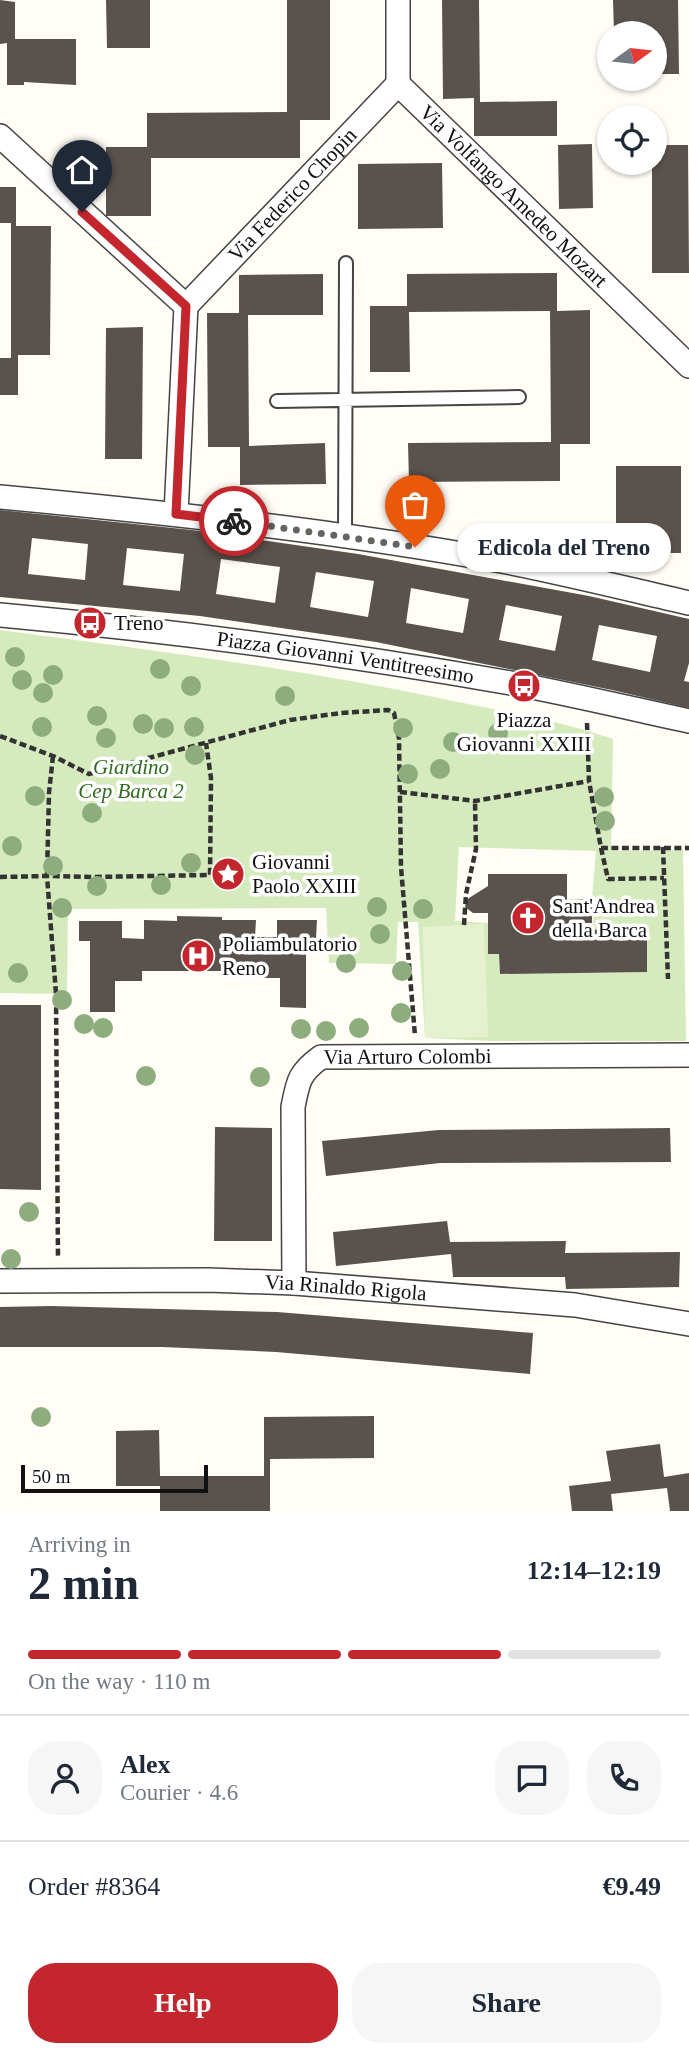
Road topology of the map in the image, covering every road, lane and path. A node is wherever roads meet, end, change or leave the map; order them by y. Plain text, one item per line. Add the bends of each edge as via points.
1 (398, 0) edge
2 (398, 84) junction
3 (0, 136) edge
4 (346, 263) dead end
5 (186, 306) junction
6 (689, 366) edge
7 (519, 397) dead end
8 (277, 401) dead end
9 (346, 401) junction
10 (0, 497) edge
11 (176, 514) junction
12 (345, 536) junction
13 (689, 603) edge
14 (0, 615) edge
15 (587, 722) dead end
16 (689, 722) edge
17 (0, 736) edge
18 (206, 743) junction
19 (52, 756) junction
20 (589, 781) junction
21 (400, 792) junction
22 (475, 801) junction
23 (663, 847) junction
24 (601, 848) junction
25 (689, 848) edge
26 (47, 876) junction
27 (0, 877) edge
28 (664, 878) junction
29 (464, 925) dead end
30 (668, 979) dead end
31 (689, 1055) edge
32 (417, 1057) junction
33 (0, 1281) edge
34 (58, 1281) junction
35 (294, 1283) junction
36 (689, 1324) edge

1 - 2 street
2 - 5 street, Via Federico Chopin
2 - 6 street, Via Volfango Amedeo Mozart
3 - 5 street
4 - 9 lane
5 - 11 street
7 - 9 lane
8 - 9 lane
9 - 12 lane
10 - 11 street
11 - 12 street
12 - 13 street via 509,563
14 - 16 street, Piazza Giovanni Ventitreesimo via 283,646 524,685
15 - 20 path
17 - 19 path
18 - 19 path via 89,774
18 - 21 path via 290,720 388,710 394,713 399,738
18 - 26 path via 211,778 209,875
19 - 26 path
20 - 22 path
20 - 24 path
21 - 22 path
21 - 32 path via 401,867
22 - 29 path via 476,849
23 - 24 path
23 - 25 path
23 - 28 path
24 - 28 path via 608,879
26 - 27 path
26 - 34 path via 56,994
28 - 30 path
31 - 32 street, Via Arturo Colombi
32 - 35 street, Via Arturo Colombi via 321,1058 306,1068 293,1107
33 - 34 street, Via Rinaldo Rigola
34 - 35 street, Via Rinaldo Rigola
35 - 36 street, Via Rinaldo Rigola via 575,1305

